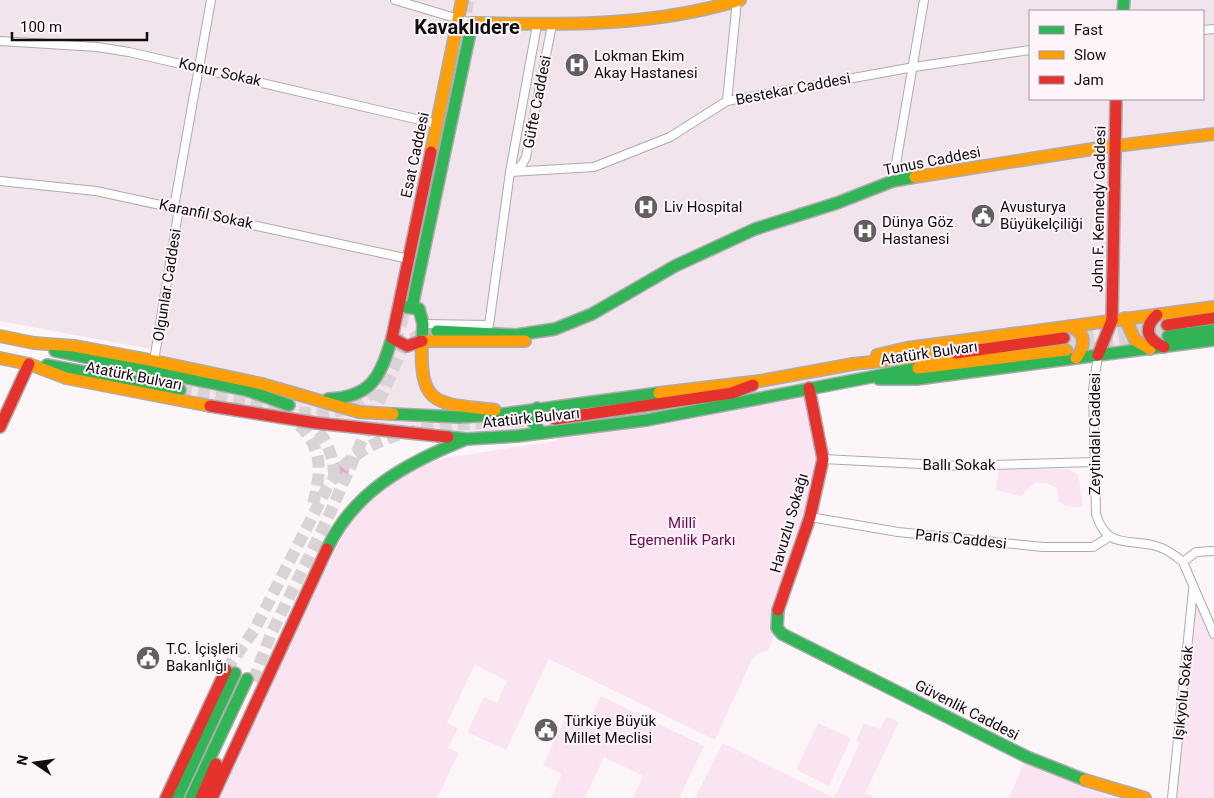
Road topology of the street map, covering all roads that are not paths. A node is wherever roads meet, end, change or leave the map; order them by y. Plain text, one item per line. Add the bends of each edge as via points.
1 (211, 0) edge
2 (395, 0) edge
3 (462, 0) edge
4 (738, 0) edge
5 (924, 0) edge
6 (458, 20) junction
7 (472, 22) junction
8 (538, 24) junction
9 (552, 25) junction
10 (0, 41) edge
11 (1029, 50) edge
12 (914, 66) junction
13 (200, 67) junction
14 (524, 100) junction
15 (1116, 100) edge
16 (727, 101) junction
17 (538, 102) junction
18 (437, 124) junction
19 (1214, 134) edge
20 (1115, 146) junction
21 (510, 172) junction
22 (0, 181) edge
23 (893, 181) junction
24 (177, 207) junction
25 (409, 259) junction
26 (412, 307) junction
27 (1214, 307) edge
28 (592, 314) junction
29 (1158, 315) junction
30 (397, 316) junction
31 (1125, 318) junction
32 (1214, 318) edge
33 (1112, 320) junction
34 (424, 324) junction
35 (1071, 326) junction
36 (1214, 330) edge
37 (438, 331) tunnel mouth
38 (0, 336) edge
39 (1166, 336) junction
40 (392, 338) junction
41 (1064, 338) tunnel mouth
42 (1214, 340) edge
43 (422, 341) junction
44 (34, 343) junction
45 (1150, 349) junction
46 (1066, 350) tunnel mouth
47 (1098, 355) junction
48 (0, 358) edge
49 (1076, 358) junction
50 (154, 362) junction
51 (29, 364) junction
52 (854, 364) junction
53 (866, 378) junction
54 (760, 382) junction
55 (809, 388) junction
56 (180, 390) tunnel mouth
57 (311, 399) junction
58 (289, 405) tunnel mouth
59 (537, 408) junction
60 (512, 412) junction
61 (555, 419) tunnel mouth
62 (0, 427) edge
63 (541, 433) junction
64 (467, 439) junction
65 (823, 459) junction
66 (1095, 462) junction
67 (810, 517) junction
68 (1110, 537) junction
69 (1214, 551) edge
70 (1183, 562) junction
71 (1194, 588) junction
72 (782, 634) joint
73 (1214, 634) edge
74 (166, 798) edge
75 (177, 798) edge
76 (191, 798) edge
77 (201, 798) edge
78 (212, 798) edge
79 (1145, 798) edge
80 (1172, 798) edge

1 - 13 street, Olgunlar Caddesi
2 - 6 street
3 - 6 main road, Esat Caddesi
4 - 9 main road via 700,14 656,21
4 - 16 street
5 - 12 street
6 - 7 street
6 - 18 main road, Esat Caddesi
7 - 8 main road
7 - 26 main road, Esat Caddesi
8 - 9 main road
8 - 14 street, Güfte Caddesi
9 - 17 street, Güfte Caddesi
10 - 13 street, Konur Sokak via 97,47
11 - 12 street, Bestekar Caddesi
12 - 16 street, Bestekar Caddesi
12 - 23 street
13 - 18 street, Konur Sokak
13 - 24 street, Olgunlar Caddesi
14 - 17 street
14 - 21 street, Güfte Caddesi
15 - 20 main road, John F. Kennedy Caddesi
16 - 21 street, Bestekar Caddesi via 670,137 594,167
17 - 21 street, Güfte Caddesi via 526,157 522,165
18 - 25 main road, Esat Caddesi
19 - 20 main road, Tunus Caddesi
20 - 23 main road, Tunus Caddesi
20 - 33 main road, John F. Kennedy Caddesi
21 - 34 street, Güfte Caddesi via 489,325
22 - 24 street, Karanfil Sokak via 89,190
23 - 28 main road, Tunus Caddesi via 755,230 675,266
24 - 25 street, Karanfil Sokak
24 - 50 street, Olgunlar Caddesi
25 - 30 main road, Esat Caddesi
26 - 30 main road via 406,307
26 - 34 main road via 419,309
27 - 29 main road
28 - 37 main road, Tunus Caddesi via 555,328 516,335
28 - 43 main road, Tunus Caddesi via 584,323 558,335 516,343
29 - 31 main road
29 - 39 main road via 1150,323 1149,337 1153,342
30 - 40 main road, Esat Caddesi
31 - 33 main road
31 - 45 main road via 1135,340
32 - 39 main road
33 - 35 main road
33 - 47 main road
34 - 43 main road
35 - 49 main road via 1080,331 1084,340 1084,347
35 - 52 main road via 907,348
36 - 39 main road
38 - 44 main road, Atatürk Bulvarı
39 - 42 main road
39 - 45 main road
40 - 43 main road via 407,346
40 - 57 main road, Esat Caddesi via 376,379 362,394 343,399
41 - 52 main road, Atatürk Bulvarı
43 - 60 main road via 421,382 431,396 441,402
44 - 50 main road, Atatürk Bulvarı via 74,346
44 - 58 main road via 73,355 246,390
45 - 47 main road
46 - 53 main road, Atatürk Bulvarı via 912,369
47 - 49 main road
47 - 66 street, Zeytindalı Caddesi via 1093,390
48 - 51 main road, Atatürk Bulvarı
49 - 53 main road via 917,379
50 - 57 main road, Atatürk Bulvarı via 262,384
51 - 56 main road via 68,368
51 - 62 main road
51 - 64 main road, Atatürk Bulvarı via 66,378 276,418
52 - 54 main road, Atatürk Bulvarı
53 - 55 main road, Atatürk Bulvarı
54 - 59 main road, Atatürk Bulvarı
54 - 61 main road via 732,393
55 - 63 main road, Atatürk Bulvarı via 648,420
55 - 65 main road, Havuzlu Sokağı
57 - 60 main road, Atatürk Bulvarı via 359,412 459,417
59 - 60 main road, Atatürk Bulvarı
59 - 63 main road via 534,422
63 - 64 main road, Atatürk Bulvarı
64 - 78 main road via 425,455 382,479 359,500 344,520
65 - 66 street, Ballı Sokak via 960,466
65 - 67 main road, Havuzlu Sokağı
66 - 68 street, Zeytindalı Caddesi via 1096,514
67 - 68 street, Paris Caddesi via 898,532 1042,548 1093,547
67 - 72 main road, Havuzlu Sokağı via 778,614 777,628
68 - 70 street via 1122,542 1156,546
69 - 70 street via 1196,552
70 - 71 street
71 - 73 street
71 - 80 street, Işıkyolu Sokak
72 - 79 main road, Güvenlik Caddesi via 1042,764 1106,788
74 - 75 main road via 230,672
76 - 77 main road via 250,680

